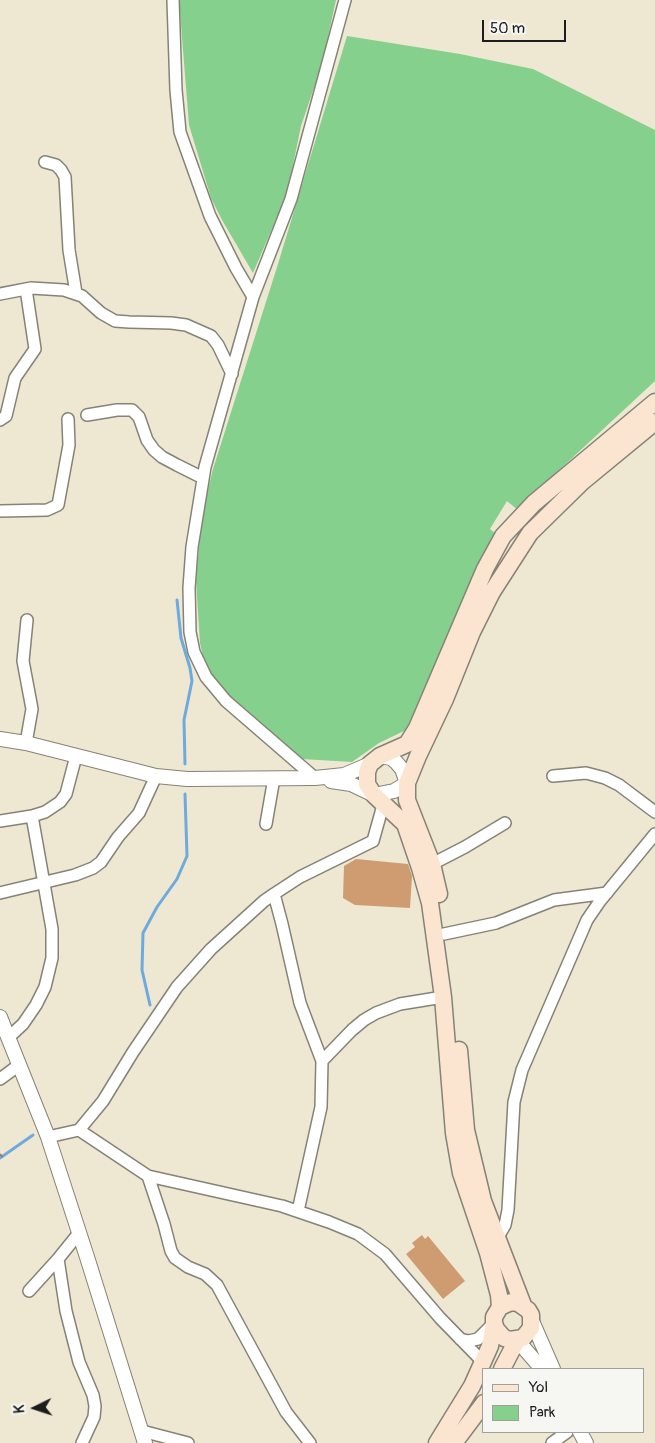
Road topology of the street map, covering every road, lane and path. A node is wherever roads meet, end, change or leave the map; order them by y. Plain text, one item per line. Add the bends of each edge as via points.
1 (173, 0) edge
2 (346, 0) edge
3 (46, 162) dead end
4 (26, 289) junction
5 (76, 293) junction
6 (0, 294) edge
7 (253, 297) junction
8 (232, 374) junction
9 (655, 402) edge
10 (87, 415) dead end
11 (68, 419) dead end
12 (0, 420) edge
13 (655, 422) edge
14 (203, 478) junction
15 (0, 511) edge
16 (27, 620) dead end
17 (0, 739) edge
18 (26, 743) junction
19 (76, 756) junction
20 (375, 760) junction
21 (156, 776) junction
22 (553, 776) dead end
23 (274, 778) junction
24 (315, 778) junction
25 (408, 784) junction
26 (381, 797) junction
27 (655, 812) edge
28 (32, 816) junction
29 (0, 821) edge
30 (505, 822) dead end
31 (266, 824) dead end
32 (655, 834) edge
33 (432, 864) junction
34 (44, 883) junction
35 (606, 892) junction
36 (0, 893) edge
37 (274, 894) junction
38 (444, 934) junction
39 (443, 997) junction
40 (0, 1017) edge
41 (9, 1037) junction
42 (322, 1061) junction
43 (18, 1065) junction
44 (0, 1079) edge
45 (79, 1130) junction
46 (48, 1137) junction
47 (0, 1154) edge
48 (4, 1160) dead end
49 (148, 1176) junction
50 (298, 1212) junction
51 (79, 1233) junction
52 (498, 1237) junction
53 (58, 1259) junction
54 (29, 1290) dead end
55 (523, 1305) junction
56 (500, 1307) junction
57 (532, 1321) junction
58 (494, 1324) junction
59 (460, 1339) junction
60 (517, 1340) junction
61 (483, 1362) junction
62 (503, 1368) edge
63 (541, 1368) edge
64 (553, 1368) edge
65 (482, 1406) edge
66 (566, 1433) edge
67 (144, 1437) edge
68 (82, 1443) edge
69 (188, 1443) edge
70 (310, 1443) edge
71 (436, 1443) edge
72 (454, 1443) edge
73 (552, 1443) edge

1 - 7 street via 180,132 210,216
2 - 7 street via 291,199
3 - 5 street via 56,165 65,177 69,250
4 - 5 street via 46,288
4 - 6 street
4 - 12 street via 35,349 15,378 6,416
5 - 8 street via 107,317 116,320 171,323 202,331 218,345
7 - 8 street
8 - 14 street
9 - 20 main road via 534,503 503,536 417,728 407,744
10 - 14 street via 132,410 139,417 154,450
11 - 15 street via 69,445 58,505 46,510
13 - 25 main road via 582,482 530,533 492,592 472,632
14 - 24 street via 189,588 194,652 206,677 226,701
16 - 18 street via 23,661 32,709
17 - 18 street
18 - 19 street
19 - 21 street
19 - 28 street via 64,799
20 - 24 street via 344,775
20 - 25 street via 391,758 402,769
20 - 26 main road via 367,772 367,784
21 - 23 street
21 - 34 street via 138,813 101,862 84,872
22 - 27 street via 586,773 605,778
23 - 24 street
23 - 31 street
24 - 26 street via 351,784
25 - 26 street
25 - 33 main road via 407,800
26 - 37 street via 373,841 300,877
26 - 39 main road via 405,824 420,868 430,903
28 - 29 street
28 - 34 street
30 - 33 street
32 - 35 street
33 - 38 main road
34 - 36 street
34 - 41 street via 52,928 52,958 36,1005
35 - 38 street via 554,900 496,923
35 - 52 street via 578,940 522,1070 514,1102 508,1210
37 - 42 street via 300,1003
37 - 45 street via 211,948 177,987 103,1101
38 - 52 main road via 466,1130 483,1201
39 - 42 street via 409,1002 364,1020
39 - 56 main road via 454,1133 460,1165 497,1280
40 - 41 street
41 - 43 street
42 - 50 street via 321,1107
43 - 44 street
43 - 46 street
45 - 46 street
45 - 49 street
46 - 51 street
47 - 48 path
49 - 50 street
49 - 70 street via 175,1258 205,1274 217,1285 286,1412
50 - 59 street via 358,1234 385,1254
51 - 53 street
51 - 67 street
52 - 55 main road
53 - 54 street
53 - 68 street via 68,1321 95,1406 94,1417
55 - 56 main road via 512,1302
55 - 57 main road
56 - 58 main road
57 - 60 main road via 528,1333
57 - 64 street
58 - 59 street via 478,1339
58 - 60 main road via 499,1335
58 - 61 main road
59 - 61 street
60 - 62 main road
60 - 63 street
61 - 71 main road via 457,1413
65 - 72 main road
66 - 73 street
67 - 69 street

